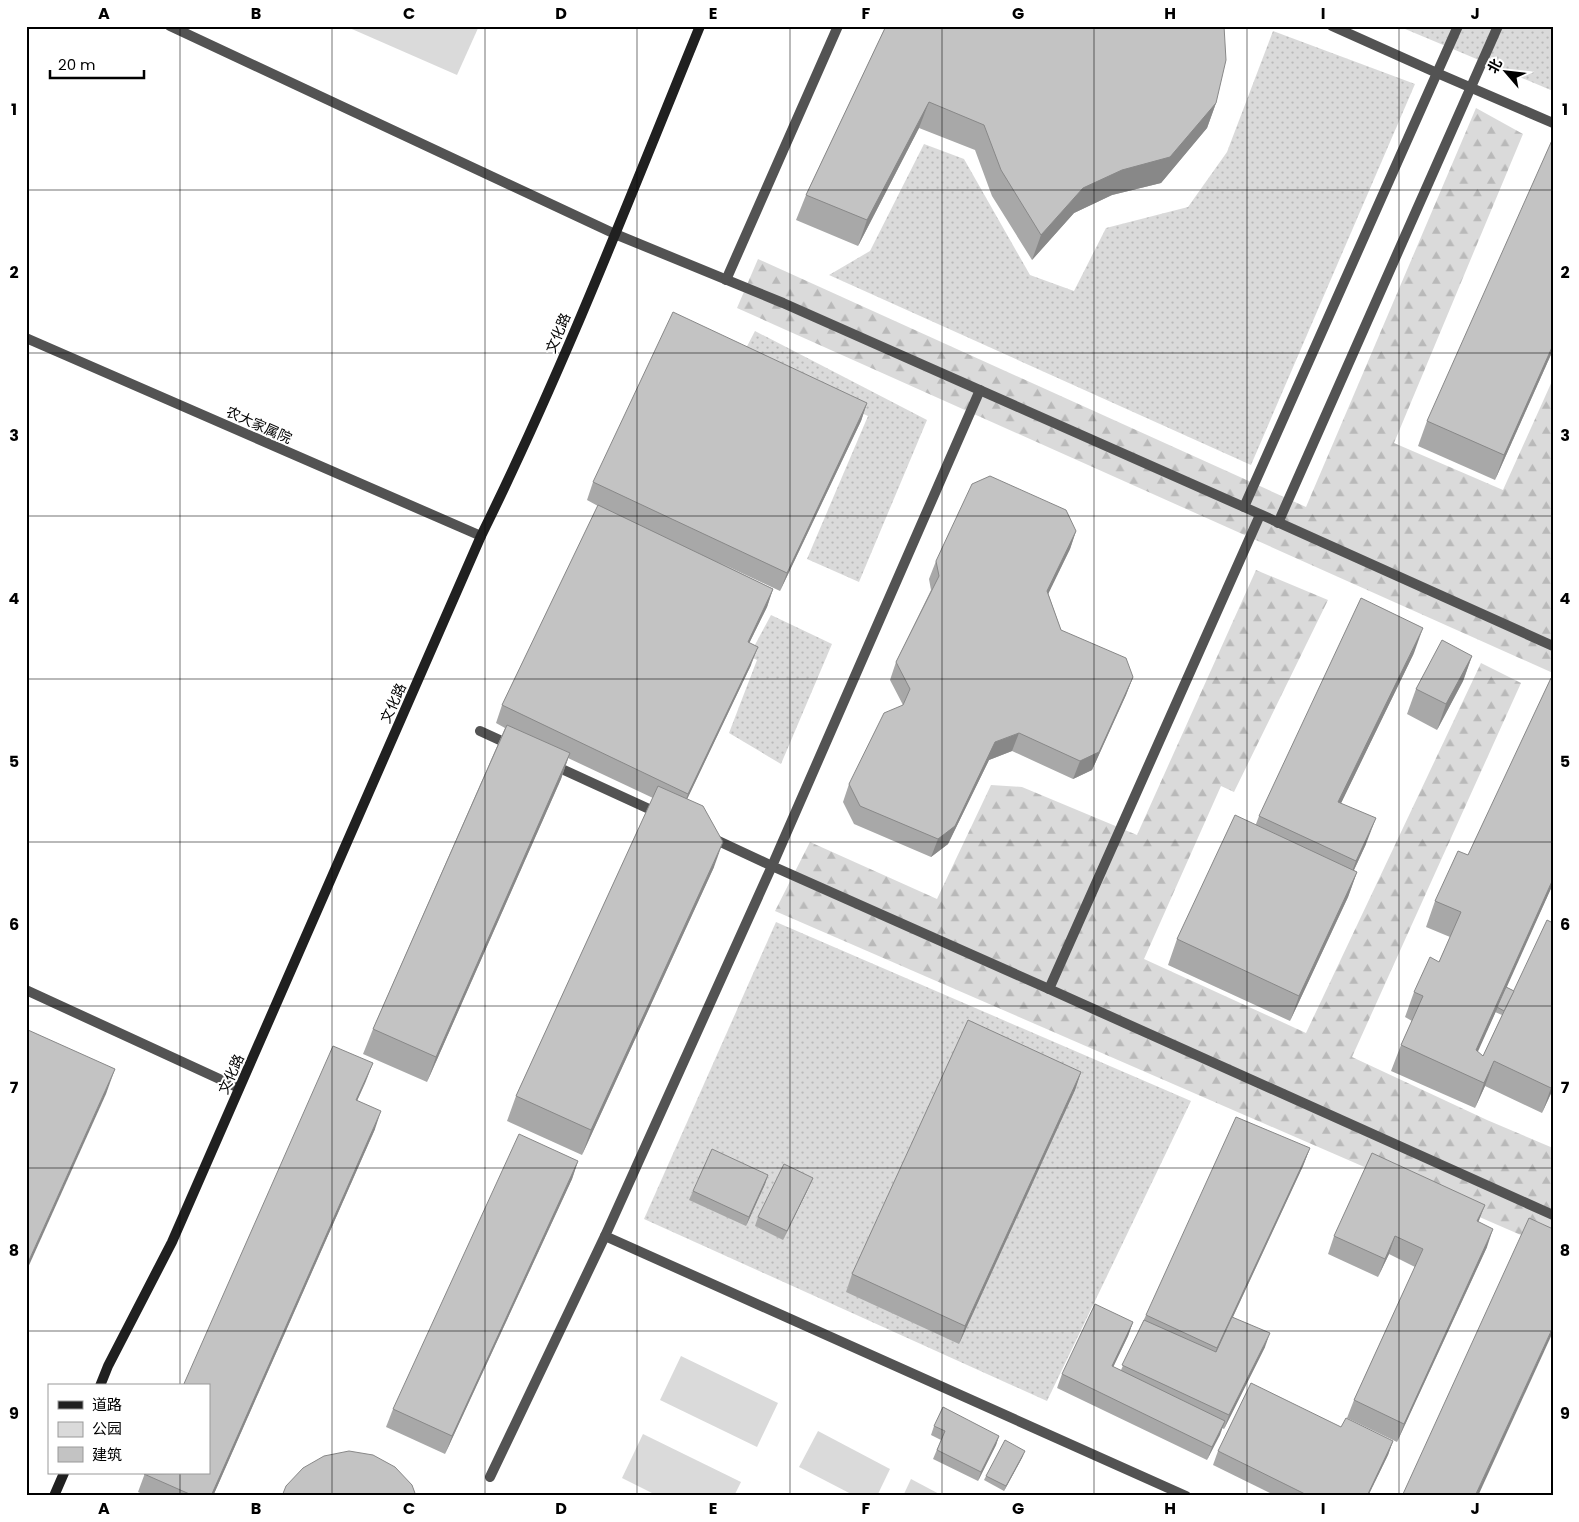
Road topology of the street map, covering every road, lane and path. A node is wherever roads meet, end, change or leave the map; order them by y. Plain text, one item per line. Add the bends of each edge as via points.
1 (170, 26) edge
2 (700, 26) edge
3 (838, 26) edge
4 (1332, 26) edge
5 (1458, 26) edge
6 (1498, 26) edge
7 (1438, 73) junction
8 (1471, 87) junction
9 (1553, 123) edge
10 (615, 234) junction
11 (726, 280) junction
12 (26, 338) edge
13 (980, 390) junction
14 (1244, 507) junction
15 (1260, 515) junction
16 (1278, 522) junction
17 (481, 536) junction
18 (1553, 646) edge
19 (480, 731) dead end
20 (524, 751) edge
21 (542, 760) edge
22 (666, 817) edge
23 (701, 834) edge
24 (772, 866) junction
25 (1049, 989) junction
26 (26, 990) edge
27 (240, 1088) junction
28 (1553, 1216) edge
29 (605, 1236) junction
30 (101, 1384) edge
31 (64, 1474) edge
32 (490, 1476) dead end
33 (54, 1496) edge
34 (1186, 1496) edge

1 - 10 street
2 - 10 street, 文化路
3 - 11 street
4 - 7 street
5 - 7 street
6 - 8 street
7 - 8 street
7 - 14 street
8 - 9 street
8 - 16 street
10 - 11 street
10 - 17 street, 文化路 via 517,464
11 - 13 street
12 - 17 street, 农大家属院
13 - 14 street
13 - 24 street
14 - 15 street
15 - 16 street
15 - 25 street
16 - 18 street
17 - 27 street, 文化路
19 - 20 street
21 - 22 street
23 - 24 street
24 - 25 street
24 - 29 street
25 - 28 street
26 - 27 street
27 - 30 street, 文化路 via 172,1242
29 - 32 street
29 - 34 street
31 - 33 street

